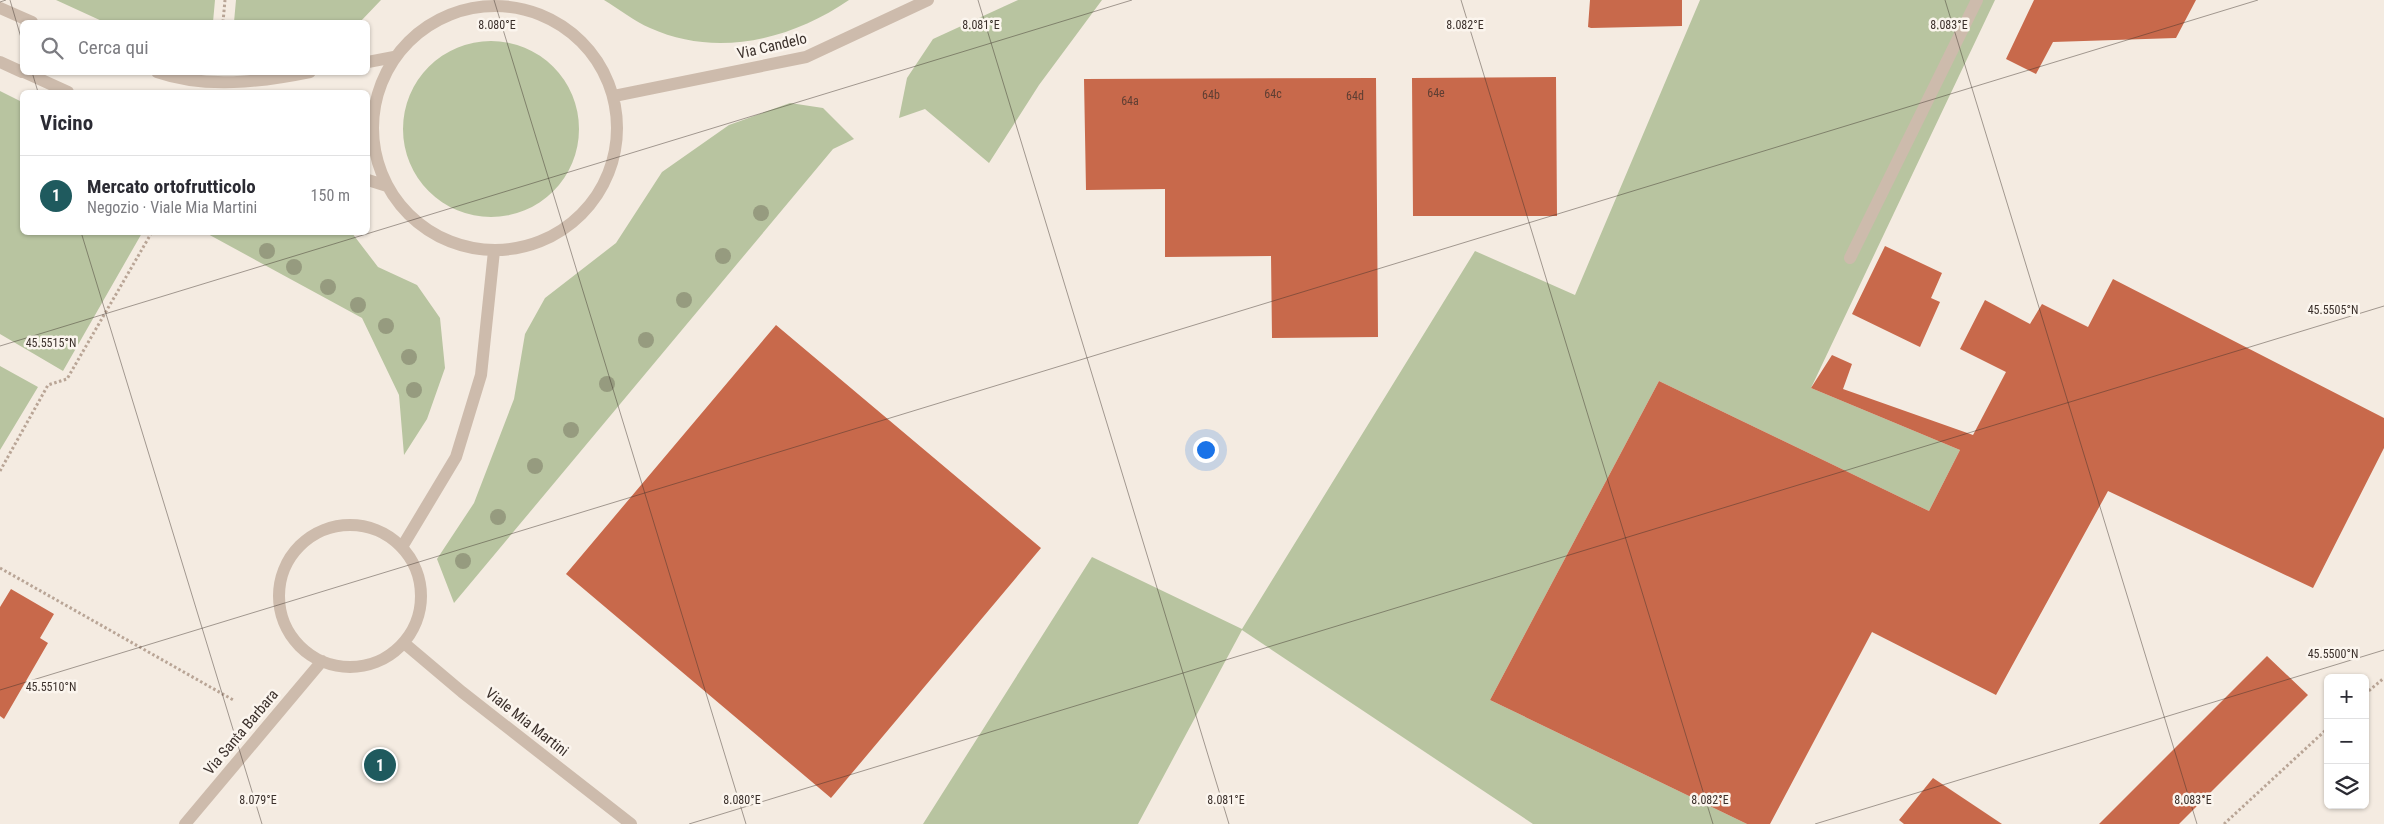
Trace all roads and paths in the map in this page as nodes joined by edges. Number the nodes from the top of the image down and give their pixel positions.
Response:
1 (225, 0) edge
2 (928, 0) edge
3 (1977, 0) edge
4 (0, 8) edge
5 (27, 20) edge
6 (223, 20) edge
7 (394, 57) junction
8 (0, 62) edge
9 (370, 62) edge
10 (20, 71) edge
11 (30, 75) edge
12 (173, 75) edge
13 (296, 75) edge
14 (64, 90) edge
15 (614, 96) junction
16 (370, 181) edge
17 (387, 186) junction
18 (150, 235) edge
19 (494, 251) junction
20 (1850, 258) dead end
21 (0, 471) edge
22 (402, 547) junction
23 (0, 568) edge
24 (404, 643) junction
25 (322, 661) junction
26 (2384, 678) edge
27 (2369, 691) edge
28 (235, 701) dead end
29 (2324, 732) edge
30 (185, 824) edge
31 (631, 824) edge
32 (2224, 824) edge

1 - 6 path
2 - 15 street, Via Candelo
3 - 20 street
4 - 5 street
7 - 9 street
7 - 15 street
7 - 17 street
8 - 10 street
11 - 14 street
12 - 13 street
15 - 19 street
16 - 17 street
17 - 19 street
18 - 21 path
19 - 22 street
22 - 24 street
22 - 25 street
23 - 28 path
24 - 25 street
24 - 31 street, Viale Mia Martini
25 - 30 street, Via Santa Barbara
26 - 27 path
29 - 32 path

